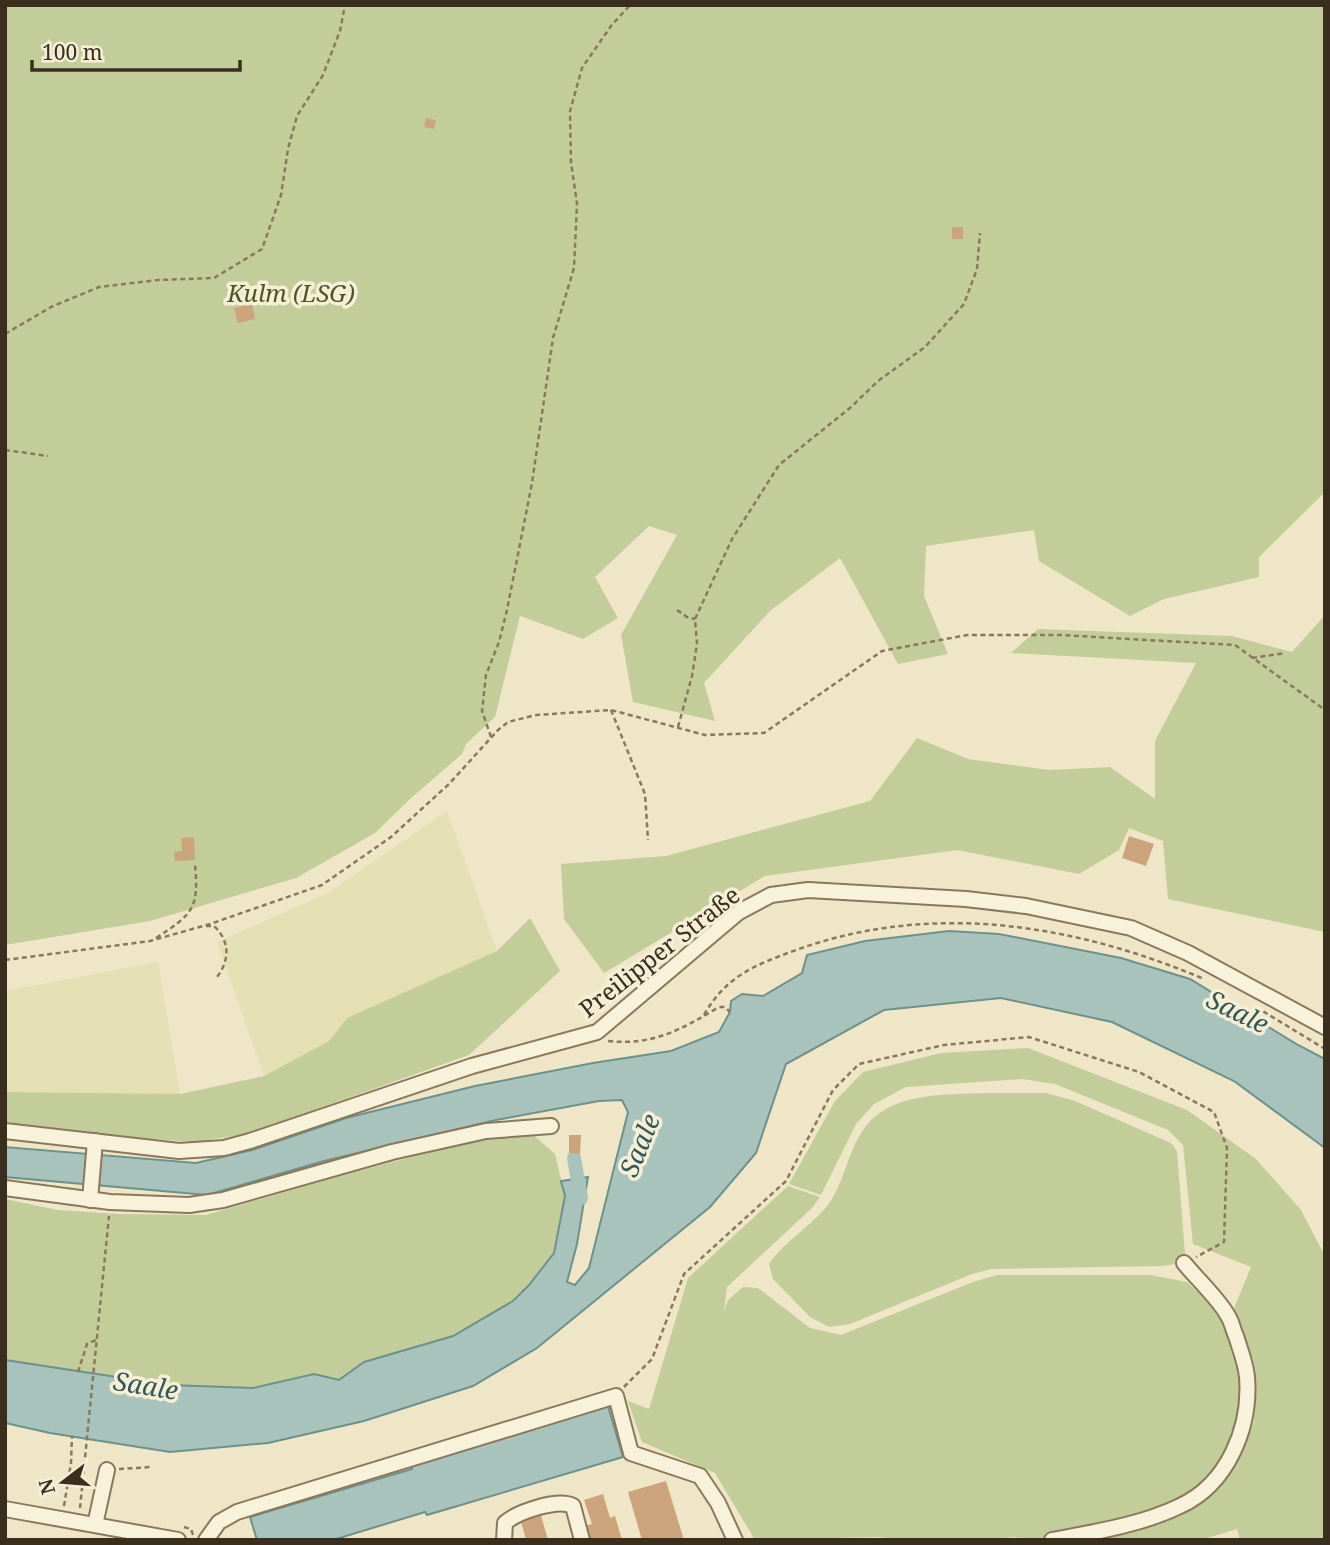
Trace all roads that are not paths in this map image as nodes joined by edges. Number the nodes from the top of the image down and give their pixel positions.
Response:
1 (1325, 1027) edge
2 (551, 1126) dead end
3 (5, 1131) edge
4 (95, 1145) junction
5 (5, 1188) edge
6 (90, 1195) junction
7 (1184, 1264) road end
8 (107, 1470) road end
9 (5, 1509) edge
10 (95, 1525) junction
11 (178, 1540) edge
12 (206, 1540) edge
13 (504, 1540) edge
14 (582, 1540) edge
15 (735, 1540) edge
16 (1052, 1540) edge

1 - 4 street, Preilipper Straße
2 - 6 street
3 - 4 street, Preilipper Straße
4 - 6 street
5 - 6 street
7 - 16 street
8 - 10 street
9 - 10 street
10 - 11 street
12 - 15 street
13 - 14 street

